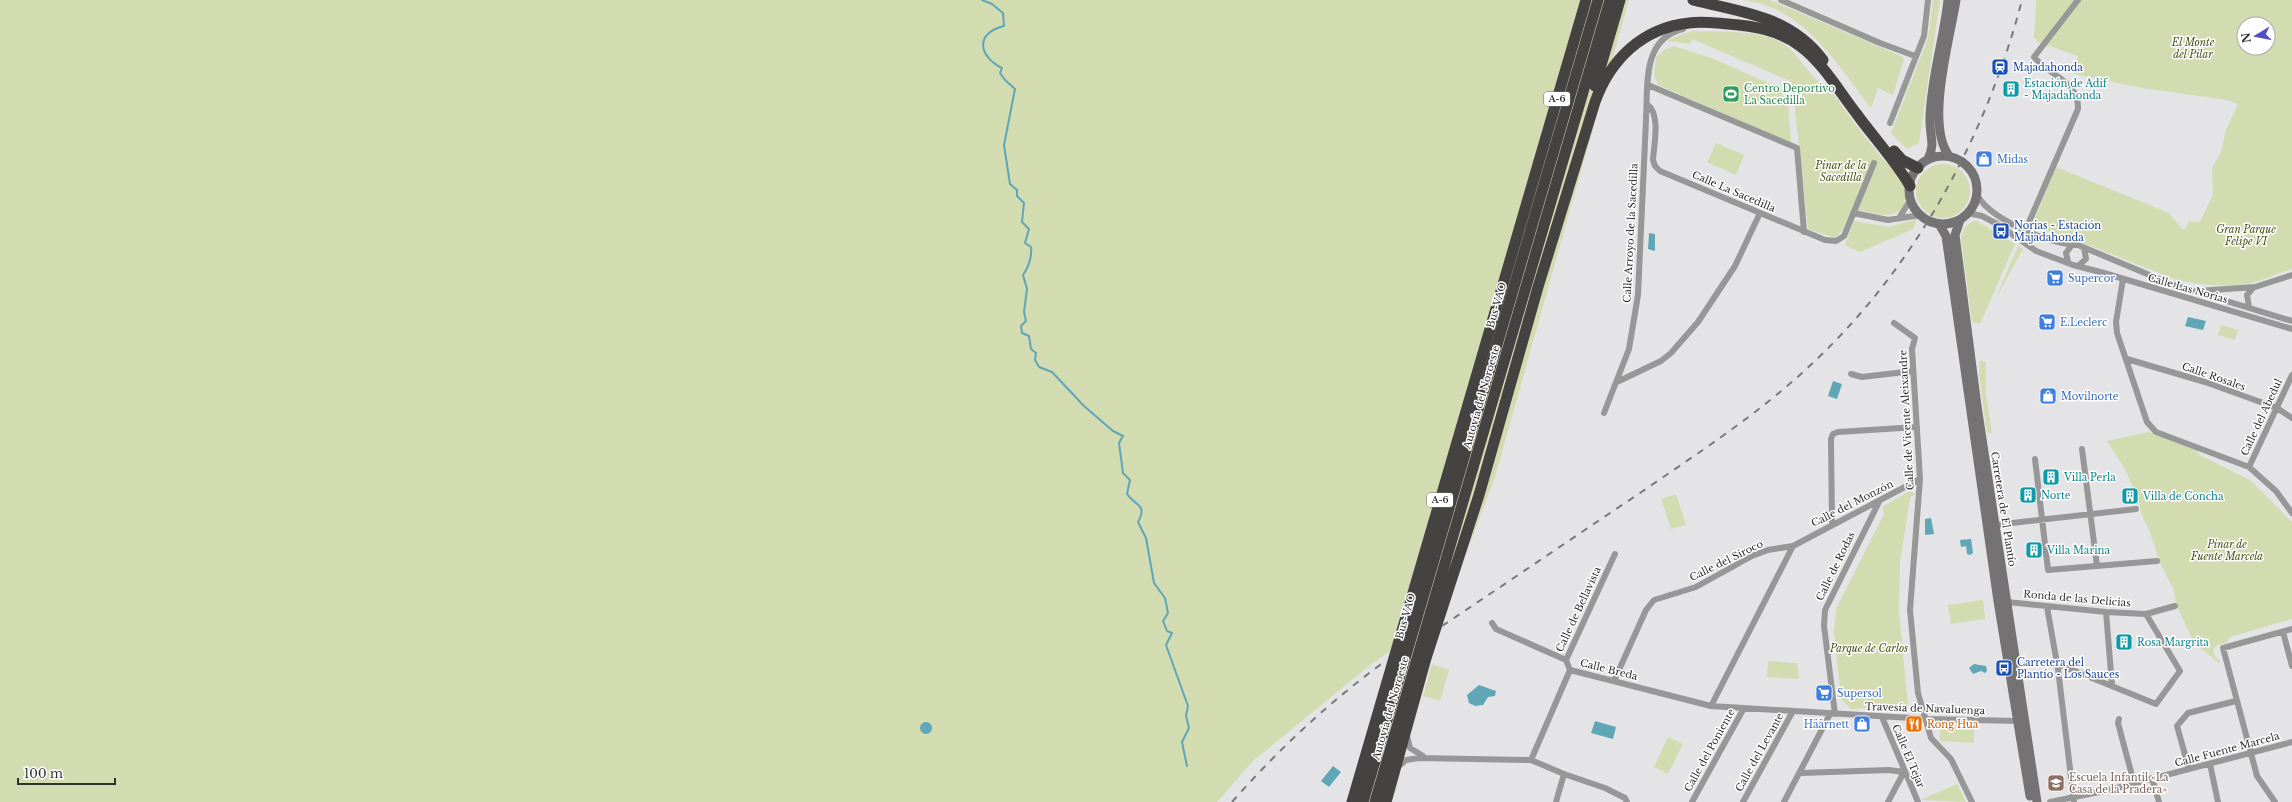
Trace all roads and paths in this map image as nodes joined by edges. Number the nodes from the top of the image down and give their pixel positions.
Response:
1 (1586, 0) edge
2 (1598, 0) edge
3 (1610, 0) edge
4 (1620, 0) edge
5 (1693, 0) edge
6 (1781, 0) edge
7 (1948, 0) edge
8 (1956, 0) edge
9 (2078, 0) edge
10 (1927, 1) edge
11 (1714, 23) junction
12 (1915, 56) junction
13 (1648, 86) junction
14 (1647, 104) junction
15 (1890, 123) dead end
16 (1949, 156) junction
17 (1928, 159) junction
18 (1874, 163) dead end
19 (1918, 168) junction
20 (1910, 186) junction
21 (1977, 195) junction
22 (1911, 199) junction
23 (1564, 201) junction
24 (1760, 213) junction
25 (1853, 213) junction
26 (1968, 213) junction
27 (1921, 215) junction
28 (1899, 218) junction
29 (1960, 220) junction
30 (1939, 224) junction
31 (2026, 229) junction
32 (1804, 232) junction
33 (2071, 246) junction
34 (2084, 248) junction
35 (2068, 262) junction
36 (2078, 266) junction
37 (2292, 275) edge
38 (2123, 279) junction
39 (1538, 286) junction
40 (2255, 287) junction
41 (2193, 291) junction
42 (2249, 307) junction
43 (2292, 321) edge
44 (1894, 322) dead end
45 (2292, 329) edge
46 (2127, 359) junction
47 (1913, 371) junction
48 (1851, 374) dead end
49 (2292, 375) edge
50 (1617, 382) junction
51 (2276, 408) junction
52 (1604, 413) dead end
53 (2292, 418) edge
54 (1917, 426) junction
55 (2082, 449) dead end
56 (2035, 459) dead end
57 (2249, 467) junction
58 (1920, 479) junction
59 (1879, 502) junction
60 (2136, 509) dead end
61 (2292, 513) edge
62 (2090, 514) junction
63 (2042, 520) junction
64 (1832, 524) junction
65 (1995, 525) junction
66 (1793, 546) junction
67 (1615, 554) dead end
68 (2157, 562) dead end
69 (2097, 566) junction
70 (1439, 583) junction
71 (2007, 602) junction
72 (2175, 606) dead end
73 (2046, 607) junction
74 (2106, 612) junction
75 (2146, 614) junction
76 (1492, 623) dead end
77 (2292, 629) edge
78 (2283, 632) junction
79 (1566, 660) junction
80 (2055, 663) junction
81 (2292, 666) edge
82 (1570, 670) junction
83 (1614, 681) junction
84 (2112, 685) junction
85 (1642, 688) joint
86 (2236, 701) junction
87 (1711, 706) junction
88 (1744, 708) junction
89 (1793, 711) junction
90 (1411, 712) junction
91 (1833, 714) junction
92 (1882, 717) junction
93 (1926, 719) junction
94 (2119, 719) dead end
95 (2018, 721) junction
96 (2292, 742) edge
97 (2250, 752) junction
98 (1427, 757) junction
99 (1531, 760) junction
100 (2210, 764) junction
101 (2189, 769) junction
102 (1904, 772) junction
103 (1800, 773) junction
104 (1564, 774) junction
105 (2152, 778) junction
106 (2134, 783) junction
107 (2073, 800) edge
108 (1352, 802) edge
109 (1363, 802) edge
110 (1375, 802) edge
111 (1387, 802) edge
112 (1556, 802) edge
113 (1627, 802) edge
114 (1692, 802) edge
115 (1743, 802) edge
116 (1784, 802) edge
117 (1888, 802) edge
118 (1918, 802) edge
119 (1972, 802) edge
120 (2031, 802) edge
121 (2037, 802) edge
122 (2050, 802) edge
123 (2159, 802) edge
124 (2218, 802) edge
125 (2275, 802) edge

1 - 108 highway, Autovía del Noroeste / A-6
2 - 109 highway, Bus-VAO
3 - 70 highway, Autovía del Noroeste / A-6
4 - 23 highway
5 - 19 highway
6 - 12 street
7 - 17 street
8 - 16 street
9 - 31 street
10 - 12 street
11 - 13 street, Calle Arroyo de la Sacedilla
11 - 20 highway
11 - 23 highway
12 - 15 street
13 - 14 street, Calle Arroyo de la Sacedilla
13 - 32 street
14 - 24 street, Calle La Sacedilla
14 - 50 street, Calle Arroyo de la Sacedilla
16 - 17 street
16 - 21 street
17 - 19 street
18 - 25 street, Calle La Sacedilla
19 - 20 street
20 - 22 street
21 - 26 street
21 - 31 street, Calle Las Norias
22 - 27 street
22 - 28 street
23 - 39 highway
24 - 32 street, Calle La Sacedilla
24 - 50 street
25 - 28 street
25 - 32 street, Calle La Sacedilla
26 - 29 street
26 - 35 street, Calle Las Norias
27 - 28 street
27 - 30 street
29 - 30 street
29 - 65 street, Carretera de El Plantío
30 - 95 street, Carretera de El Plantío
31 - 33 street, Calle Las Norias
33 - 34 street, Calle Las Norias
33 - 35 street
34 - 36 street
34 - 41 street, Calle Las Norias
35 - 36 street, Calle Las Norias
36 - 38 street, Calle Las Norias
37 - 40 street
38 - 45 street, Calle Las Norias
38 - 46 street
39 - 70 highway
39 - 90 highway
40 - 41 street
40 - 42 street
41 - 42 street, Calle Las Norias
42 - 43 street, Calle Las Norias
44 - 47 street, Calle de Vicente Aleixandre
46 - 51 street, Calle Rosales
46 - 57 street
47 - 48 street
47 - 54 street, Calle de Vicente Aleixandre
49 - 51 street, Calle del Abedul
50 - 52 street, Calle Arroyo de la Sacedilla
51 - 53 street, Calle Rosales
51 - 57 street, Calle del Abedul
54 - 58 street, Calle de Vicente Aleixandre
54 - 64 street
55 - 62 street
56 - 63 street
57 - 61 street
58 - 59 street, Calle del Monzón
58 - 93 street, Calle de Vicente Aleixandre
59 - 64 street, Calle del Monzón
59 - 91 street, Calle de Rodas
60 - 62 street
62 - 63 street
62 - 69 street
63 - 65 street
63 - 69 street
64 - 66 street, Calle del Monzón
65 - 71 street, Carretera de El Plantío
66 - 83 street, Calle del Siroco
66 - 87 street
67 - 79 street, Calle de Bellavista
68 - 69 street
70 - 110 highway, Autovía del Noroeste / A-6
71 - 73 street, Ronda de las Delicias
71 - 121 street, Carretera de El Plantío
72 - 75 street, Ronda de las Delicias
73 - 74 street, Ronda de las Delicias
73 - 80 street
74 - 75 street, Ronda de las Delicias
74 - 84 street
75 - 84 street
76 - 79 street, Calle Breda
77 - 78 street
78 - 81 street
78 - 86 street
79 - 82 street, Calle de Bellavista
80 - 84 street
80 - 107 street
82 - 83 street, Calle Breda
82 - 99 street
83 - 85 street, Calle Breda
85 - 87 street, Travesía de Navaluenga
86 - 97 street
86 - 101 street
87 - 88 street, Travesía de Navaluenga
88 - 89 street, Travesía de Navaluenga
88 - 114 street, Calle del Poniente
89 - 91 street, Travesía de Navaluenga
89 - 115 street, Calle del Levante
90 - 98 street
90 - 111 highway
91 - 92 street, Travesía de Navaluenga
91 - 103 street
92 - 93 street, Travesía de Navaluenga
92 - 102 street, Calle El Tejar
93 - 95 street, Travesía de Navaluenga
93 - 119 street, Calle de Vicente Aleixandre
94 - 106 street
95 - 120 street, Carretera de El Plantío
96 - 97 street, Calle Fuente Marcela
97 - 100 street, Calle Fuente Marcela
97 - 125 street
98 - 99 street
98 - 111 street
99 - 104 street
100 - 101 street, Calle Fuente Marcela
100 - 124 street
101 - 105 street, Calle Fuente Marcela
102 - 103 street
102 - 117 street
102 - 118 street, Calle El Tejar
103 - 116 street
104 - 112 street
104 - 113 street
105 - 106 street, Calle Fuente Marcela
105 - 123 street
106 - 107 street, Calle Fuente Marcela
107 - 122 street, Calle Fuente Marcela

